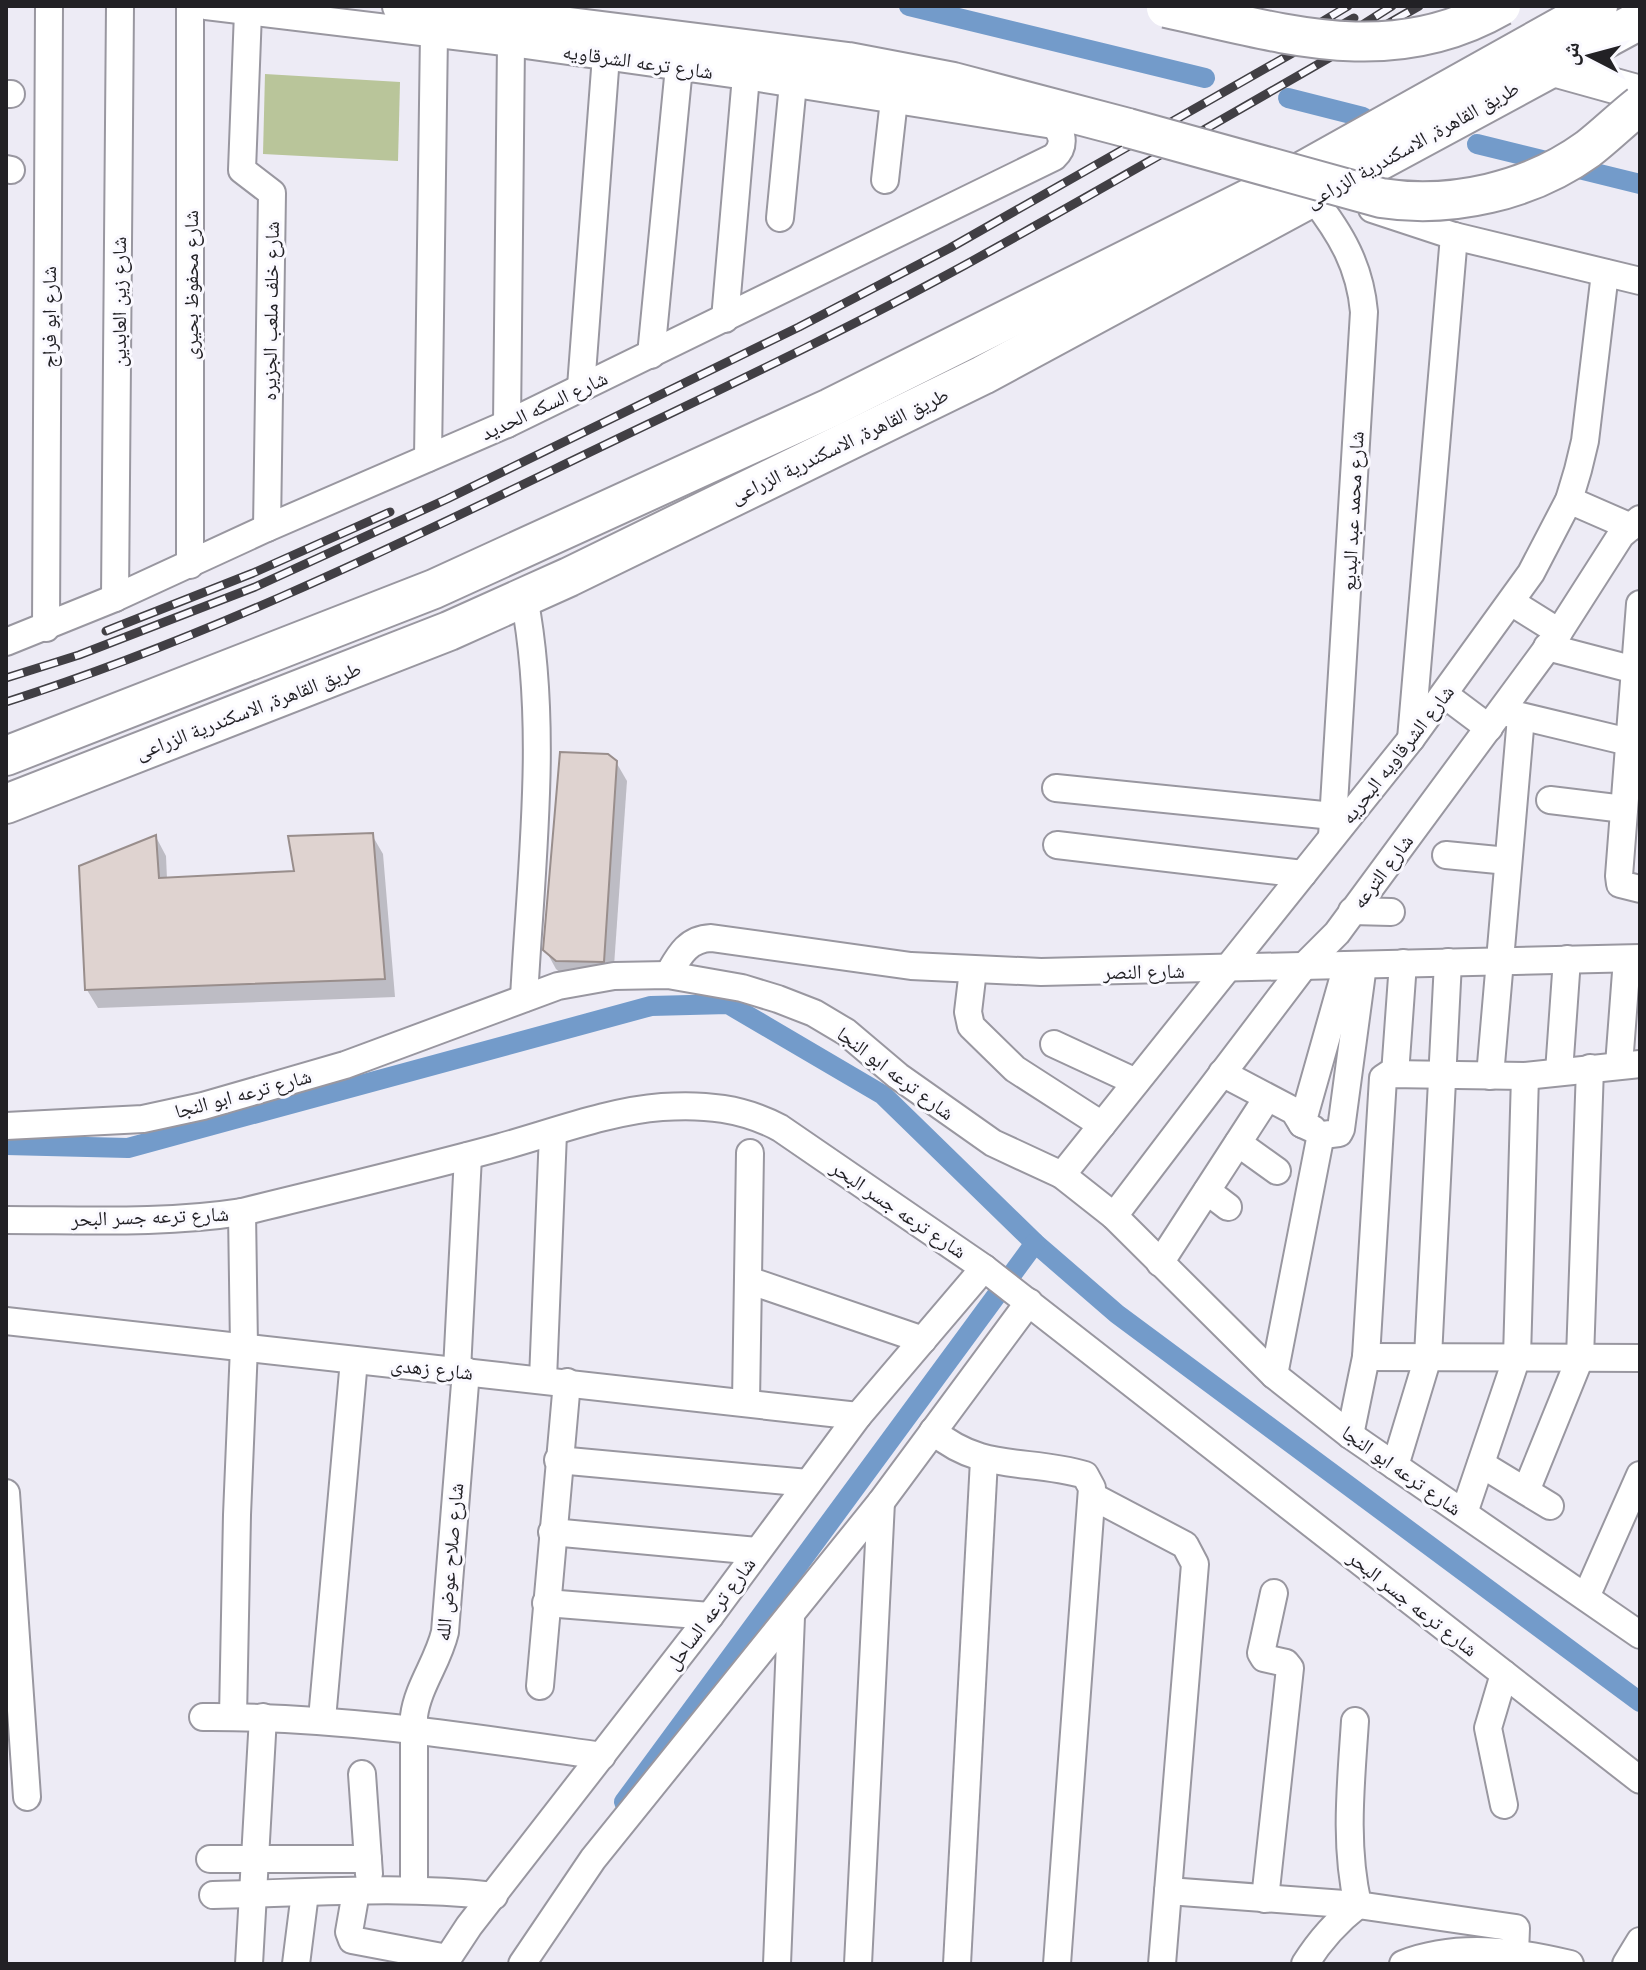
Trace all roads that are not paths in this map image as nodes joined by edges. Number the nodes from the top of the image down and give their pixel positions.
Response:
1 (49, 6) edge
2 (120, 6) edge
3 (190, 6) edge
4 (206, 6) edge
5 (402, 6) edge
6 (1501, 6) edge
7 (1598, 6) edge
8 (1160, 7) edge
9 (248, 12) junction
10 (1640, 20) edge
11 (434, 33) junction
12 (511, 43) junction
13 (606, 56) junction
14 (679, 67) junction
15 (1550, 68) junction
16 (746, 76) junction
17 (793, 84) junction
18 (1640, 93) edge
19 (894, 100) junction
20 (1640, 105) edge
21 (1061, 138) joint
22 (885, 180) dead end
23 (1318, 195) junction
24 (780, 218) dead end
25 (1454, 236) junction
26 (1605, 273) junction
27 (1640, 281) edge
28 (725, 319) junction
29 (651, 355) junction
30 (581, 387) junction
31 (507, 424) junction
32 (428, 458) junction
33 (1569, 500) junction
34 (1635, 523) edge
35 (267, 528) junction
36 (190, 565) junction
37 (524, 597) junction
38 (115, 598) junction
39 (1511, 602) junction
40 (1640, 604) edge
41 (46, 628) junction
42 (7, 640) edge
43 (1553, 640) junction
44 (1635, 670) junction
45 (1445, 695) junction
46 (1504, 719) junction
47 (1411, 739) junction
48 (1629, 742) junction
49 (6, 756) edge
50 (1056, 788) dead end
51 (1550, 800) dead end
52 (6, 804) edge
53 (1624, 809) junction
54 (1333, 827) junction
55 (1057, 845) dead end
56 (1446, 855) dead end
57 (1508, 861) junction
58 (1303, 874) junction
59 (1640, 889) edge
60 (1352, 911) junction
61 (1391, 912) dead end
62 (1634, 958) edge
63 (1567, 959) junction
64 (1499, 960) junction
65 (1448, 962) junction
66 (1403, 963) junction
67 (1355, 965) junction
68 (1304, 966) junction
69 (1227, 969) junction
70 (973, 970) junction
71 (668, 975) junction
72 (524, 998) junction
73 (1054, 1044) dead end
74 (1629, 1064) edge
75 (1590, 1068) junction
76 (1559, 1072) junction
77 (1222, 1073) junction
78 (1395, 1074) junction
79 (1316, 1075) junction
80 (1442, 1075) junction
81 (1490, 1076) junction
82 (1525, 1076) junction
83 (1348, 1078) junction
84 (1136, 1082) junction
85 (1267, 1098) junction
86 (1102, 1125) junction
87 (6, 1126) edge
88 (1313, 1129) junction
89 (553, 1133) junction
90 (1238, 1143) junction
91 (750, 1153) dead end
92 (468, 1156) junction
93 (1277, 1171) dead end
94 (1062, 1175) junction
95 (1207, 1191) junction
96 (1228, 1207) dead end
97 (242, 1212) junction
98 (1114, 1216) junction
99 (6, 1220) edge
100 (1160, 1263) junction
101 (984, 1268) junction
102 (748, 1280) junction
103 (1029, 1302) junction
104 (6, 1321) edge
105 (923, 1340) junction
106 (244, 1347) junction
107 (1366, 1357) junction
108 (1428, 1357) junction
109 (1517, 1357) junction
110 (1580, 1358) junction
111 (1640, 1358) edge
112 (354, 1360) junction
113 (461, 1371) junction
114 (1274, 1375) junction
115 (555, 1380) junction
116 (746, 1402) junction
117 (858, 1416) junction
118 (933, 1431) junction
119 (1350, 1435) junction
120 (558, 1460) junction
121 (984, 1460) junction
122 (1481, 1464) junction
123 (1395, 1466) junction
124 (1640, 1475) edge
125 (808, 1483) junction
126 (1526, 1491) junction
127 (6, 1493) edge
128 (1092, 1496) junction
129 (881, 1502) junction
130 (1550, 1506) dead end
131 (1464, 1513) junction
132 (552, 1532) junction
133 (757, 1551) junction
134 (1274, 1593) dead end
135 (1586, 1597) junction
136 (546, 1603) junction
137 (710, 1616) junction
138 (791, 1617) junction
139 (1640, 1635) edge
140 (1504, 1674) junction
141 (540, 1686) dead end
142 (203, 1717) dead end
143 (233, 1717) junction
144 (263, 1717) junction
145 (322, 1719) junction
146 (1355, 1721) dead end
147 (413, 1728) junction
148 (602, 1756) junction
149 (362, 1774) dead end
150 (1640, 1780) edge
151 (27, 1797) dead end
152 (1504, 1805) dead end
153 (210, 1859) dead end
154 (255, 1859) junction
155 (368, 1859) junction
156 (414, 1890) junction
157 (363, 1891) junction
158 (1168, 1891) junction
159 (305, 1893) junction
160 (253, 1894) junction
161 (213, 1895) dead end
162 (494, 1896) junction
163 (1265, 1899) junction
164 (1358, 1905) junction
165 (1640, 1941) edge
166 (1524, 1957) edge
167 (445, 1961) edge
168 (249, 1964) edge
169 (296, 1964) edge
170 (522, 1964) edge
171 (777, 1964) edge
172 (858, 1964) edge
173 (957, 1964) edge
174 (1057, 1964) edge
175 (1162, 1964) edge
176 (1305, 1964) edge
177 (1403, 1964) edge
178 (1568, 1964) edge
179 (1626, 1964) edge

1 - 41 street, شارع ابو فراج
2 - 38 street, شارع زين العابدين
3 - 36 street, شارع محفوظ بحيرى
4 - 9 street, شارع ترعه الشرقاويه
5 - 20 highway, bridge
6 - 8 highway, bridge
7 - 49 highway, طريق القاهرة, الاسكندرية الزراعى
9 - 11 street, شارع ترعه الشرقاويه
9 - 35 street, شارع خلف ملعب الجزيره
10 - 15 highway, طريق القاهرة, الاسكندرية الزراعى
11 - 12 street, شارع ترعه الشرقاويه
11 - 32 street
12 - 13 street, شارع ترعه الشرقاويه
12 - 31 street
13 - 14 street, شارع ترعه الشرقاويه
13 - 30 street
14 - 16 street, شارع ترعه الشرقاويه
14 - 29 street
15 - 18 main road
15 - 23 highway, طريق القاهرة, الاسكندرية الزراعى
16 - 17 street, شارع ترعه الشرقاويه
16 - 28 street
17 - 19 street, شارع ترعه الشرقاويه
17 - 24 street
19 - 21 street, شارع ترعه الشرقاويه
19 - 22 street
21 - 28 street, شارع السكه الحديد
23 - 25 street
23 - 37 highway, طريق القاهرة, الاسكندرية الزراعى
23 - 54 street, شارع محمد عبد البديع
25 - 26 street
25 - 47 street
26 - 27 street
26 - 33 street, شارع الشرقاويه البحريه
28 - 29 street, شارع السكه الحديد
29 - 30 street, شارع السكه الحديد
30 - 31 street, شارع السكه الحديد
31 - 32 street, شارع السكه الحديد
32 - 35 street, شارع السكه الحديد
33 - 34 street
33 - 39 street, شارع الشرقاويه البحريه
34 - 43 street, شارع الترعه
35 - 36 street, شارع السكه الحديد
36 - 38 street, شارع السكه الحديد
37 - 52 highway, طريق القاهرة, الاسكندرية الزراعى
37 - 72 street
38 - 41 street, شارع السكه الحديد
39 - 43 street
39 - 45 street, شارع الشرقاويه البحريه
40 - 44 street
41 - 42 street, شارع السكه الحديد
43 - 44 street
43 - 46 street, شارع الترعه
44 - 48 street
45 - 46 street
45 - 47 street, شارع الشرقاويه البحريه
46 - 48 street
46 - 57 street
46 - 60 street, شارع الترعه
47 - 54 street, شارع الشرقاويه البحريه
48 - 53 street
50 - 54 street
51 - 53 street
53 - 59 street
54 - 58 street, شارع الشرقاويه البحريه
55 - 58 street
56 - 57 street
57 - 64 street
58 - 69 street, شارع الشرقاويه البحريه
60 - 61 street
60 - 68 street, شارع الترعه
62 - 63 street, شارع النصر
62 - 74 street
63 - 64 street, شارع النصر
63 - 76 street
64 - 65 street, شارع النصر
64 - 81 street
65 - 66 street, شارع النصر
65 - 80 street
66 - 67 street, شارع النصر
66 - 78 street
67 - 68 street, شارع النصر
67 - 79 street
67 - 83 street
68 - 69 street, شارع النصر
68 - 77 street, شارع الترعه
69 - 70 street, شارع النصر
69 - 84 street, شارع الشرقاويه البحريه
70 - 71 street, شارع النصر
70 - 86 street
71 - 72 street, شارع ترعه ابو النجا
71 - 94 street, شارع ترعه ابو النجا
72 - 87 street, شارع ترعه ابو النجا
73 - 84 street
74 - 75 street
75 - 76 street
75 - 110 street
76 - 82 street
77 - 85 street
77 - 98 street, شارع الترعه
78 - 80 street
78 - 107 street
79 - 83 street
79 - 88 street
80 - 81 street
80 - 108 street
81 - 82 street
82 - 109 street
83 - 88 street
84 - 86 street, شارع الشرقاويه البحريه
85 - 88 street
85 - 90 street
86 - 94 street, شارع الشرقاويه البحريه
88 - 114 street
89 - 92 street, شارع ترعه جسر البحر
89 - 101 street, شارع ترعه جسر البحر
89 - 115 street
90 - 93 street
90 - 95 street
91 - 102 street
92 - 97 street, شارع ترعه جسر البحر
92 - 113 street, شارع صلاح عوض الله
94 - 98 street, شارع ترعه ابو النجا
95 - 96 street
95 - 100 street
97 - 99 street, شارع ترعه جسر البحر
97 - 106 street
98 - 100 street, شارع ترعه ابو النجا
100 - 114 street, شارع ترعه ابو النجا
101 - 103 street, شارع ترعه جسر البحر
101 - 105 street, شارع ترعه الساحل
102 - 105 street
102 - 116 street
103 - 118 street
103 - 140 street, شارع ترعه جسر البحر
104 - 106 street, شارع زهدى
105 - 117 street, شارع ترعه الساحل
106 - 112 street, شارع زهدى
106 - 143 street
107 - 108 street
107 - 119 street
108 - 109 street
108 - 123 street
109 - 110 street
109 - 122 street
110 - 111 street
110 - 126 street
112 - 113 street, شارع زهدى
112 - 145 street
113 - 115 street, شارع زهدى
113 - 147 street, شارع صلاح عوض الله
114 - 119 street, شارع ترعه ابو النجا
115 - 116 street, شارع زهدى
115 - 120 street
116 - 117 street, شارع زهدى
117 - 125 street, شارع ترعه الساحل
118 - 121 street
118 - 129 street
119 - 123 street, شارع ترعه ابو النجا
120 - 125 street
120 - 132 street
121 - 128 street
121 - 173 street
122 - 126 street
122 - 131 street
123 - 131 street, شارع ترعه ابو النجا
124 - 135 street
125 - 133 street, شارع ترعه الساحل
126 - 130 street
127 - 151 street
128 - 158 street
128 - 174 street
129 - 138 street
129 - 172 street
131 - 135 street, شارع ترعه ابو النجا
132 - 133 street
132 - 136 street
133 - 137 street, شارع ترعه الساحل
134 - 163 street
135 - 139 street, شارع ترعه ابو النجا
136 - 137 street
136 - 141 street
137 - 148 street, شارع ترعه الساحل
138 - 170 street
138 - 171 street
140 - 150 street, شارع ترعه جسر البحر
140 - 152 street
142 - 143 street
143 - 144 street
144 - 145 street
144 - 154 street
145 - 147 street
146 - 164 street
147 - 148 street
147 - 156 street, شارع صلاح عوض الله
148 - 162 street, شارع ترعه الساحل
149 - 155 street
153 - 154 street
154 - 155 street
154 - 160 street
155 - 157 street
156 - 157 street
156 - 162 street
157 - 159 street
157 - 167 street
158 - 163 street
158 - 175 street
159 - 160 street
159 - 169 street
160 - 161 street
160 - 168 street
162 - 167 street, شارع ترعه الساحل
163 - 164 street
164 - 166 street
164 - 176 street
165 - 179 street
166 - 177 street
166 - 178 street

